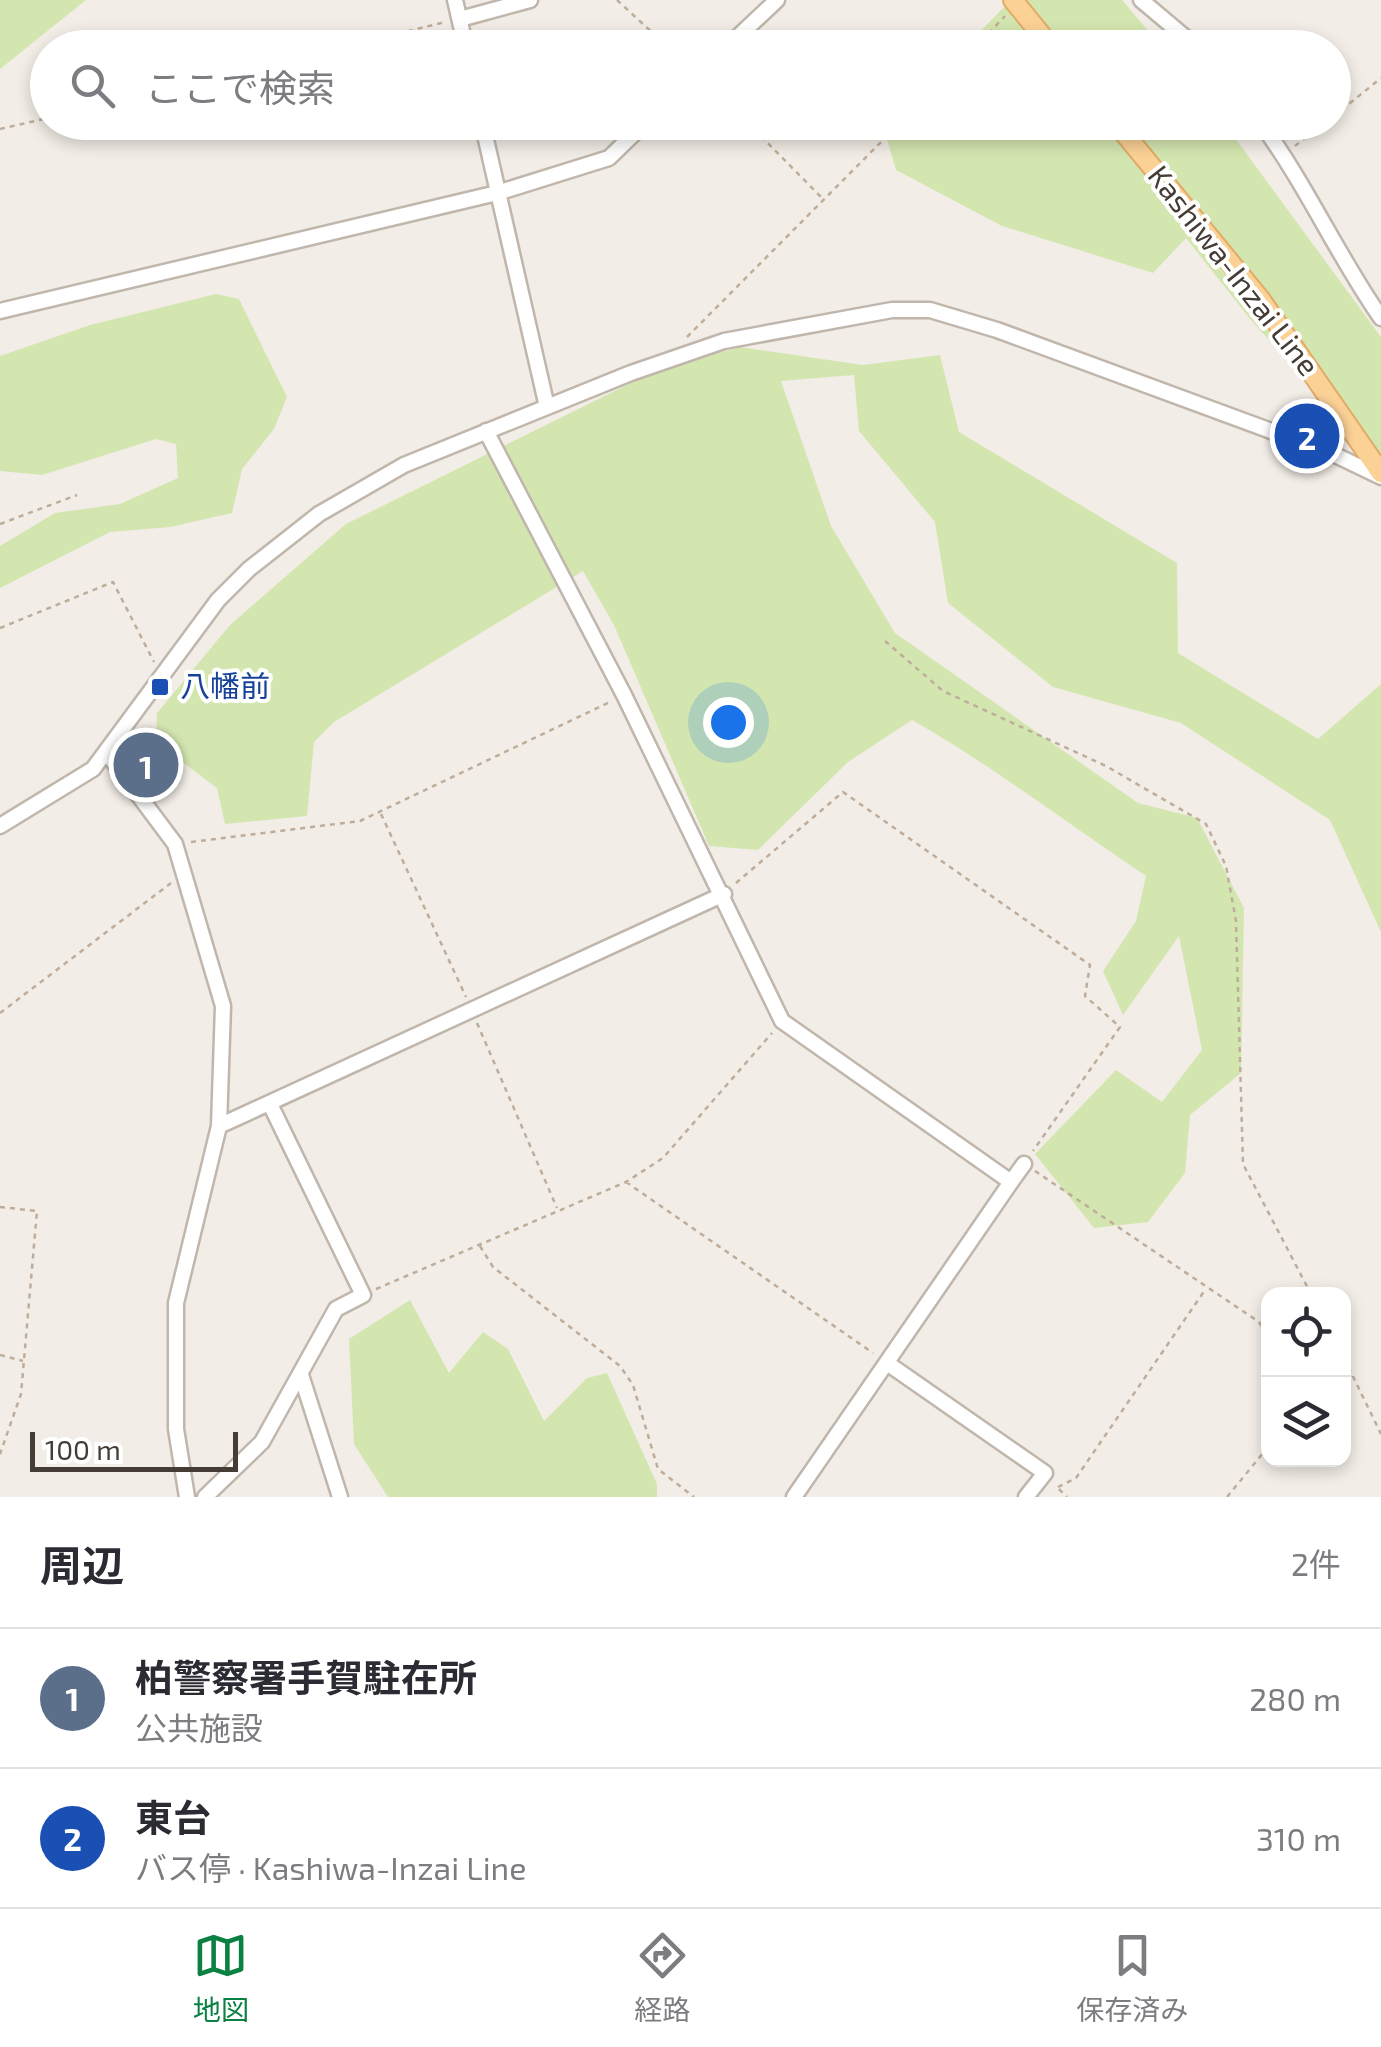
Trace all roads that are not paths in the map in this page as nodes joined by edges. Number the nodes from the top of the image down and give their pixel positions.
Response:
1 (455, 0) edge
2 (530, 0) edge
3 (777, 0) edge
4 (1141, 0) edge
5 (1014, 2) edge
6 (460, 18) junction
7 (462, 30) edge
8 (745, 30) edge
9 (1037, 30) edge
10 (1177, 30) edge
11 (486, 140) edge
12 (628, 140) edge
13 (1131, 140) edge
14 (1273, 140) edge
15 (496, 193) junction
16 (0, 311) edge
17 (1381, 318) edge
18 (547, 407) junction
19 (486, 431) junction
20 (1381, 475) edge
21 (107, 753) junction
22 (0, 826) edge
23 (724, 894) junction
24 (270, 1104) junction
25 (220, 1126) junction
26 (1024, 1164) road end
27 (1010, 1182) junction
28 (887, 1363) junction
29 (301, 1375) junction
30 (187, 1497) edge
31 (205, 1497) edge
32 (340, 1497) edge
33 (794, 1497) edge
34 (1026, 1497) edge

1 - 6 street
2 - 6 street
3 - 8 street
4 - 10 street
5 - 9 main road
6 - 7 street
11 - 15 street
12 - 15 street
13 - 20 main road, Kashiwa-Inzai Line
14 - 17 street
15 - 16 street
15 - 18 street
18 - 19 street
18 - 20 street
19 - 21 street
19 - 23 street
21 - 22 street
21 - 25 street
23 - 24 street
23 - 27 street
24 - 25 street
24 - 29 street
25 - 30 street
26 - 27 street
27 - 28 street
28 - 33 street
28 - 34 street
29 - 31 street
29 - 32 street

